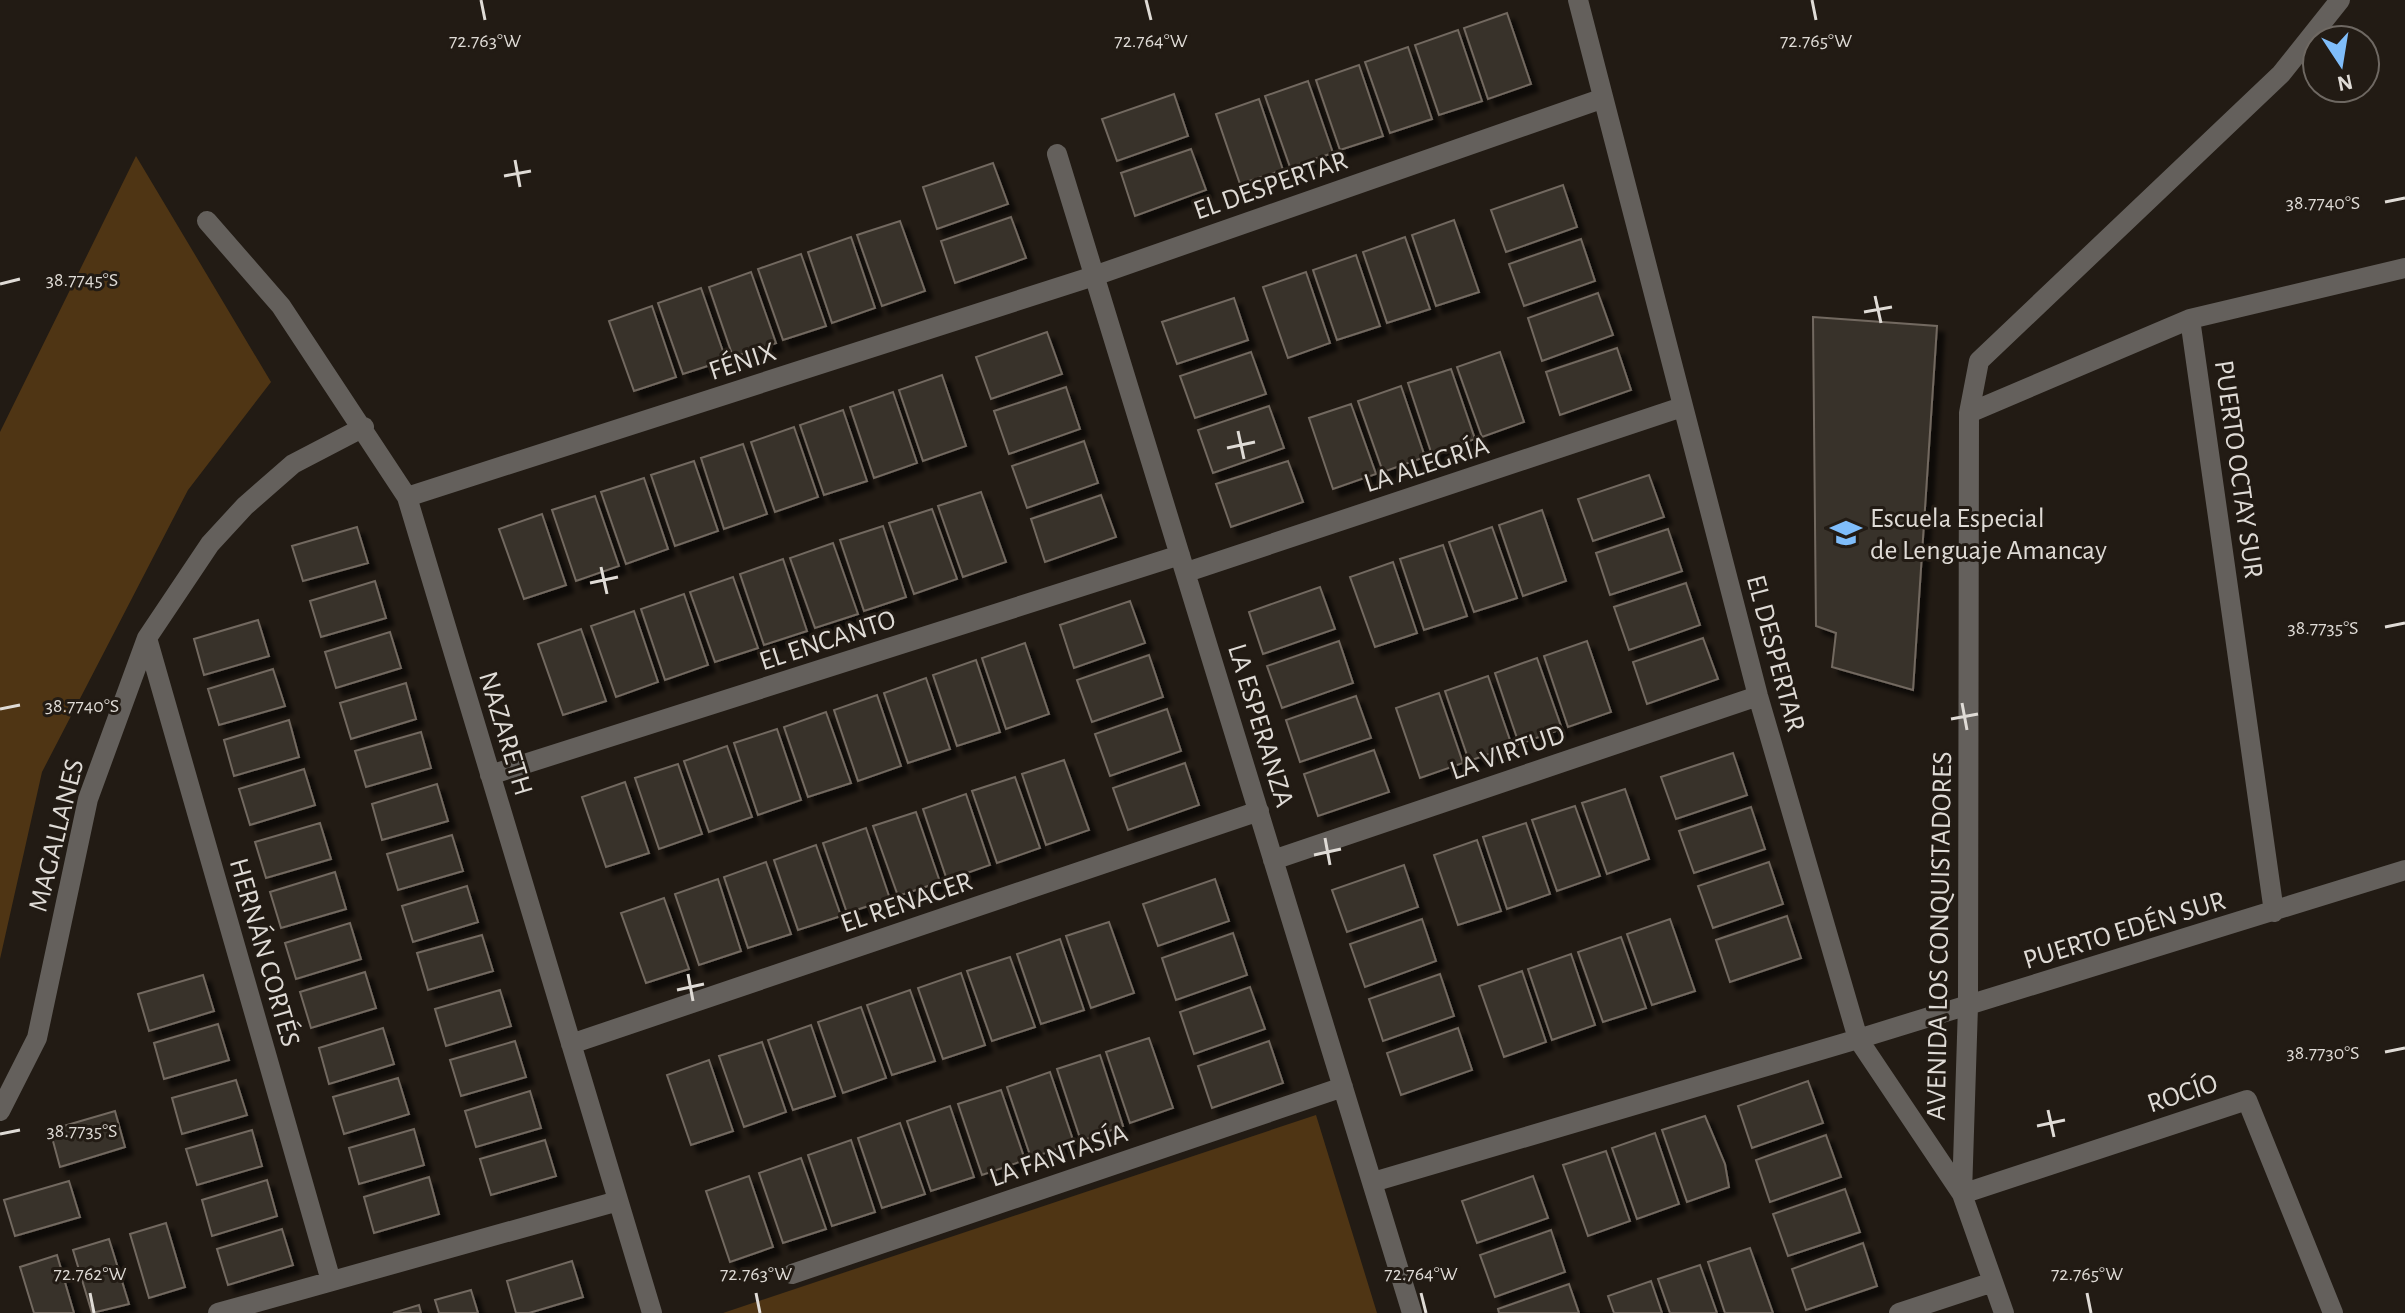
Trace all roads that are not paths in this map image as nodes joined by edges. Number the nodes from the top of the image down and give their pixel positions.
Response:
1 (1578, 0) edge
2 (2340, 0) edge
3 (1601, 99) junction
4 (1057, 154) dead end
5 (207, 221) dead end
6 (2405, 268) edge
7 (1094, 276) junction
8 (2190, 319) junction
9 (1682, 407) junction
10 (1969, 413) junction
11 (364, 427) junction
12 (407, 497) junction
13 (1184, 564) junction
14 (147, 638) junction
15 (1758, 696) junction
16 (490, 775) junction
17 (1259, 811) junction
18 (1273, 860) junction
19 (2405, 870) edge
20 (2274, 912) junction
21 (1968, 1006) junction
22 (1858, 1039) junction
23 (571, 1044) junction
24 (1343, 1087) junction
25 (0, 1111) edge
26 (1373, 1182) junction
27 (1962, 1194) junction
28 (618, 1201) junction
29 (792, 1274) dead end
30 (331, 1281) junction
31 (1993, 1282) junction
32 (218, 1313) edge
33 (652, 1313) edge
34 (1412, 1313) edge
35 (1899, 1313) edge
36 (2004, 1313) edge
37 (2333, 1313) edge

1 - 3 street, EL DESPERTAR
2 - 10 street, AVENIDA LOS CONQUISTADORES
3 - 7 street, EL DESPERTAR
3 - 9 street, EL DESPERTAR
4 - 7 street, LA ESPERANZA
5 - 11 street, NAZARETH
6 - 8 street
7 - 12 street, FÉNIX
7 - 13 street, LA ESPERANZA
8 - 10 street
8 - 20 street, PUERTO OCTAY SUR
9 - 13 street, LA ALEGRÍA
9 - 15 street, EL DESPERTAR
10 - 21 street, AVENIDA LOS CONQUISTADORES
11 - 12 street, NAZARETH
11 - 14 street, MAGALLANES
12 - 16 street, NAZARETH
13 - 16 street, EL ENCANTO
13 - 17 street, LA ESPERANZA
14 - 25 street, MAGALLANES
14 - 30 street, HERNÁN CORTÉS
15 - 18 street, LA VIRTUD
15 - 22 street, EL DESPERTAR
16 - 23 street, NAZARETH
17 - 18 street, LA ESPERANZA
17 - 23 street, EL RENACER
18 - 24 street, LA ESPERANZA
19 - 20 street, PUERTO EDÉN SUR
20 - 21 street, PUERTO EDÉN SUR
21 - 22 street, PUERTO EDÉN SUR
21 - 27 street, AVENIDA LOS CONQUISTADORES
22 - 26 street, PUERTO EDÉN SUR
22 - 27 street, EL DESPERTAR
23 - 28 street, NAZARETH
24 - 26 street, LA ESPERANZA
24 - 29 street, LA FANTASÍA
26 - 34 street, LA ESPERANZA
27 - 31 street, AVENIDA LOS CONQUISTADORES
27 - 37 street, ROCÍO
28 - 30 street
28 - 33 street, NAZARETH
30 - 32 street
31 - 35 street
31 - 36 street, AVENIDA LOS CONQUISTADORES

